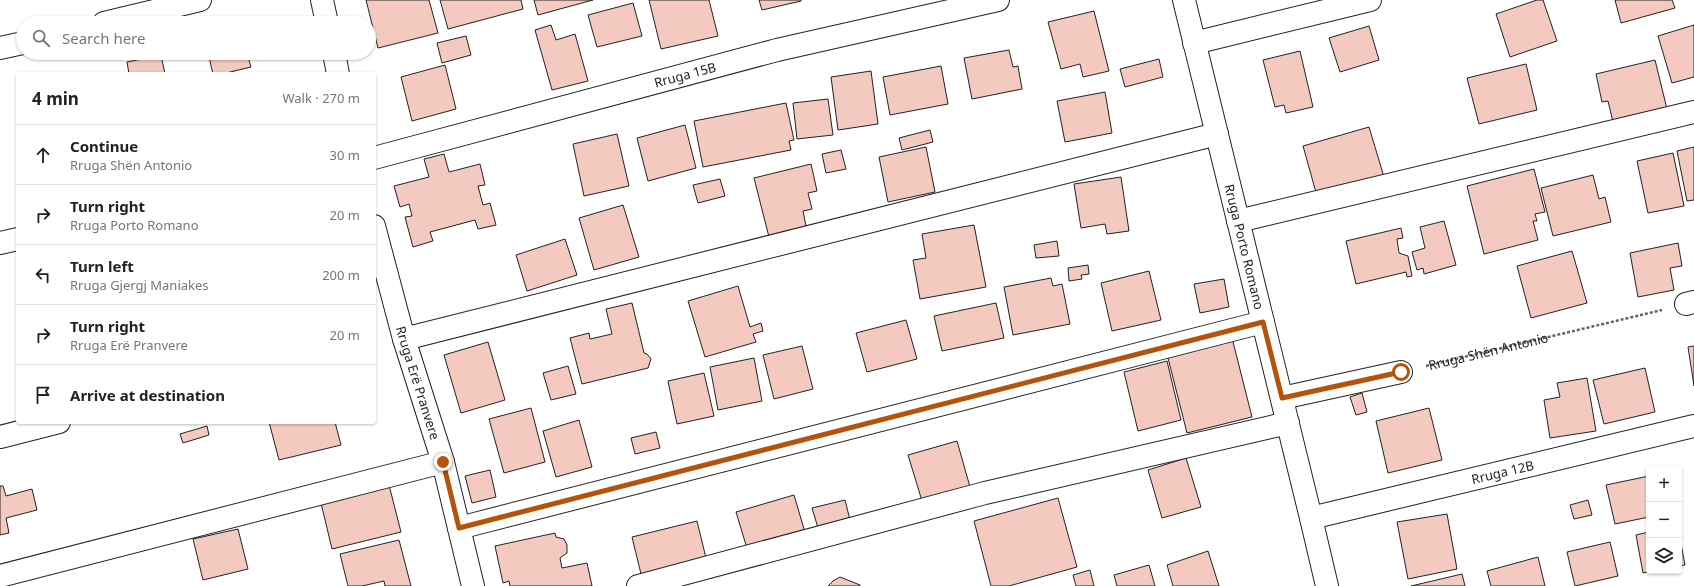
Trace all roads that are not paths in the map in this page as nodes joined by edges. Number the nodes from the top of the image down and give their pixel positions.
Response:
1 (200, 0) edge
2 (322, 0) edge
3 (998, 0) edge
4 (1184, 0) edge
5 (1370, 0) edge
6 (133, 16) edge
7 (325, 16) edge
8 (1194, 43) junction
9 (16, 45) edge
10 (0, 48) edge
11 (335, 60) edge
12 (338, 72) edge
13 (1694, 112) edge
14 (1217, 134) junction
15 (376, 157) edge
16 (1238, 221) junction
17 (376, 234) edge
18 (16, 239) edge
19 (0, 243) edge
20 (1263, 322) junction
21 (404, 339) junction
22 (1401, 372) road end
23 (1282, 398) junction
24 (1288, 423) junction
25 (51, 424) edge
26 (1694, 426) edge
27 (0, 437) edge
28 (443, 462) junction
29 (1311, 518) junction
30 (459, 528) junction
31 (0, 576) edge
32 (473, 586) edge
33 (638, 586) edge
34 (1327, 586) edge

1 - 6 street
2 - 7 street
3 - 15 street, Rruga 15B
4 - 8 street, Rruga Porto Romano
5 - 8 street
8 - 14 street, Rruga Porto Romano
9 - 10 street
11 - 12 street
13 - 16 street
14 - 16 street, Rruga Porto Romano
14 - 21 street
16 - 20 street, Rruga Porto Romano
17 - 21 street, Rruga Erë Pranvere
18 - 19 street
20 - 23 street, Rruga Porto Romano
20 - 30 street
21 - 28 street, Rruga Erë Pranvere
22 - 23 street
23 - 24 street, Rruga Porto Romano
24 - 29 street, Rruga Porto Romano
24 - 33 street
25 - 27 street
26 - 29 street, Rruga 12B
28 - 30 street, Rruga Erë Pranvere
28 - 31 street
29 - 34 street, Rruga Porto Romano
30 - 32 street, Rruga Erë Pranvere

